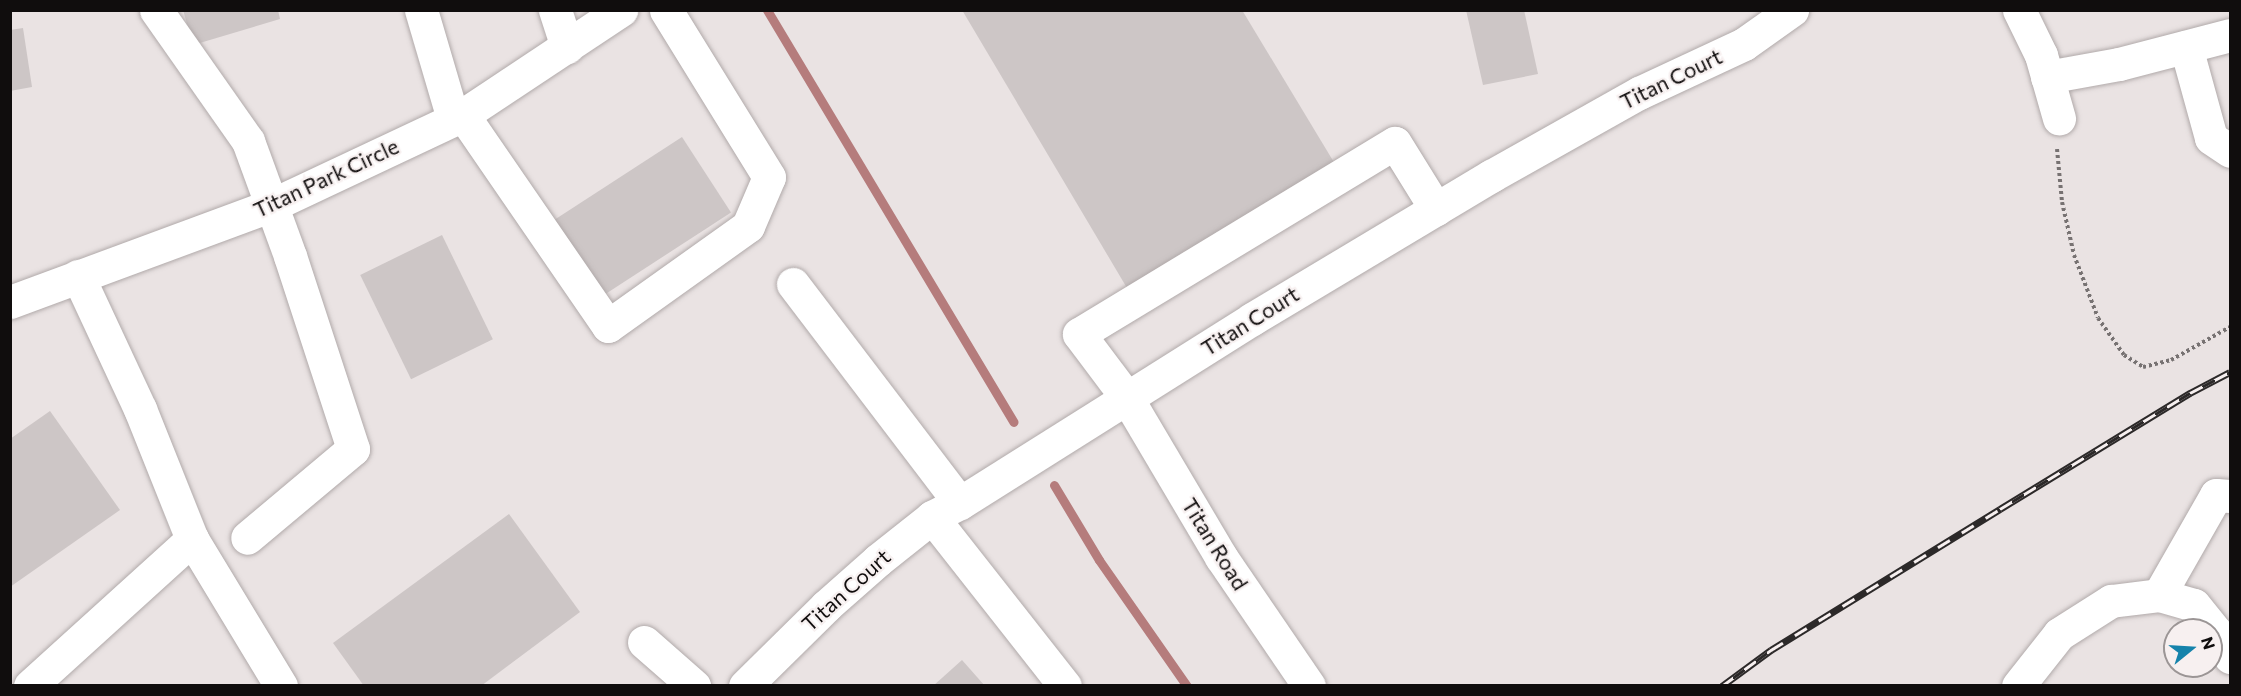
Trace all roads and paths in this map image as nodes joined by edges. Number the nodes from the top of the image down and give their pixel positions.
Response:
1 (156, 10) edge
2 (422, 10) edge
3 (555, 10) edge
4 (621, 10) edge
5 (666, 10) edge
6 (1792, 10) edge
7 (2019, 10) edge
8 (2230, 35) edge
9 (567, 47) junction
10 (2186, 47) junction
11 (2048, 77) junction
12 (458, 117) junction
13 (2059, 118) joint
14 (2230, 151) edge
15 (272, 205) junction
16 (1436, 208) junction
17 (78, 276) junction
18 (793, 284) dead end
19 (10, 302) edge
20 (2230, 327) edge
21 (1127, 398) junction
22 (2230, 496) edge
23 (946, 510) junction
24 (247, 538) dead end
25 (192, 539) junction
26 (2159, 595) junction
27 (644, 642) dead end
28 (2230, 657) edge
29 (30, 686) edge
30 (281, 686) edge
31 (694, 686) edge
32 (745, 686) edge
33 (1065, 686) edge
34 (1309, 686) edge
35 (2018, 686) edge

1 - 15 street
2 - 12 street
3 - 9 street
4 - 9 street, Titan Park Circle
5 - 12 street
6 - 16 street, Titan Court
7 - 11 street
8 - 10 street
9 - 12 street, Titan Park Circle
10 - 11 street
10 - 14 street
11 - 13 street
12 - 15 street, Titan Park Circle
13 - 20 path
15 - 17 street, Titan Park Circle
15 - 24 street
16 - 21 street, Titan Court
16 - 21 street, Titan Road
17 - 19 street, Titan Park Circle
17 - 25 street
18 - 23 street
21 - 23 street, Titan Court
21 - 34 street, Titan Road
22 - 26 street
23 - 32 street, Titan Court
23 - 33 street
25 - 29 street
25 - 30 street
26 - 28 street
26 - 35 street
27 - 31 street

